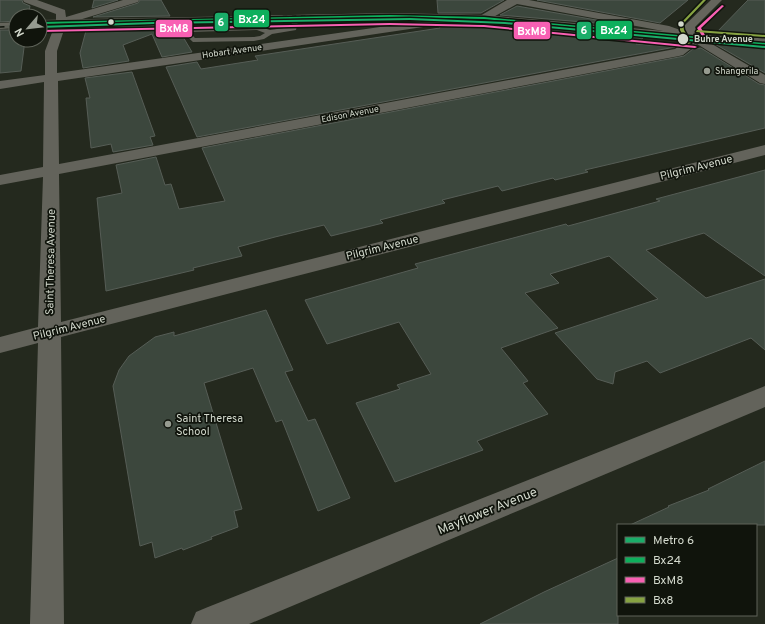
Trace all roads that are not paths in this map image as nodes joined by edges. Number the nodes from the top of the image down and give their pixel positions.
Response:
1 (28, 0) edge
2 (134, 0) edge
3 (514, 0) edge
4 (718, 0) edge
5 (296, 17) junction
6 (332, 17) junction
7 (464, 18) junction
8 (484, 18) junction
9 (188, 20) junction
10 (61, 22) junction
11 (48, 23) edge
12 (183, 30) junction
13 (256, 31) junction
14 (270, 32) junction
15 (238, 34) junction
16 (350, 34) junction
17 (209, 35) junction
18 (696, 39) junction
19 (765, 39) edge
20 (743, 43) junction
21 (765, 44) edge
22 (52, 78) junction
23 (765, 80) edge
24 (0, 85) edge
25 (765, 150) edge
26 (51, 170) junction
27 (0, 180) edge
28 (49, 332) junction
29 (0, 345) edge
30 (765, 396) edge
31 (47, 624) edge
32 (208, 624) edge

1 - 10 street
2 - 10 street
3 - 8 street
3 - 18 street
4 - 18 main road
5 - 6 main road
5 - 13 main road
5 - 14 lane
6 - 7 main road
6 - 16 street
7 - 8 main road
7 - 16 street, Hobart Avenue
8 - 18 main road
9 - 10 main road
9 - 12 lane
9 - 13 main road
10 - 11 main road
10 - 22 street, Saint Theresa Avenue
12 - 17 lane
12 - 17 lane
13 - 14 lane
13 - 14 lane
13 - 15 lane
13 - 15 lane
15 - 17 lane
15 - 17 lane
16 - 22 street, Hobart Avenue
18 - 20 main road
18 - 23 street
18 - 26 street, Edison Avenue
19 - 20 street
20 - 21 main road
22 - 24 street, Hobart Avenue
22 - 26 street, Saint Theresa Avenue
25 - 28 street, Pilgrim Avenue
26 - 27 street, Edison Avenue
26 - 28 street, Saint Theresa Avenue
28 - 29 street, Pilgrim Avenue
28 - 31 street, Saint Theresa Avenue
30 - 32 street, Mayflower Avenue

